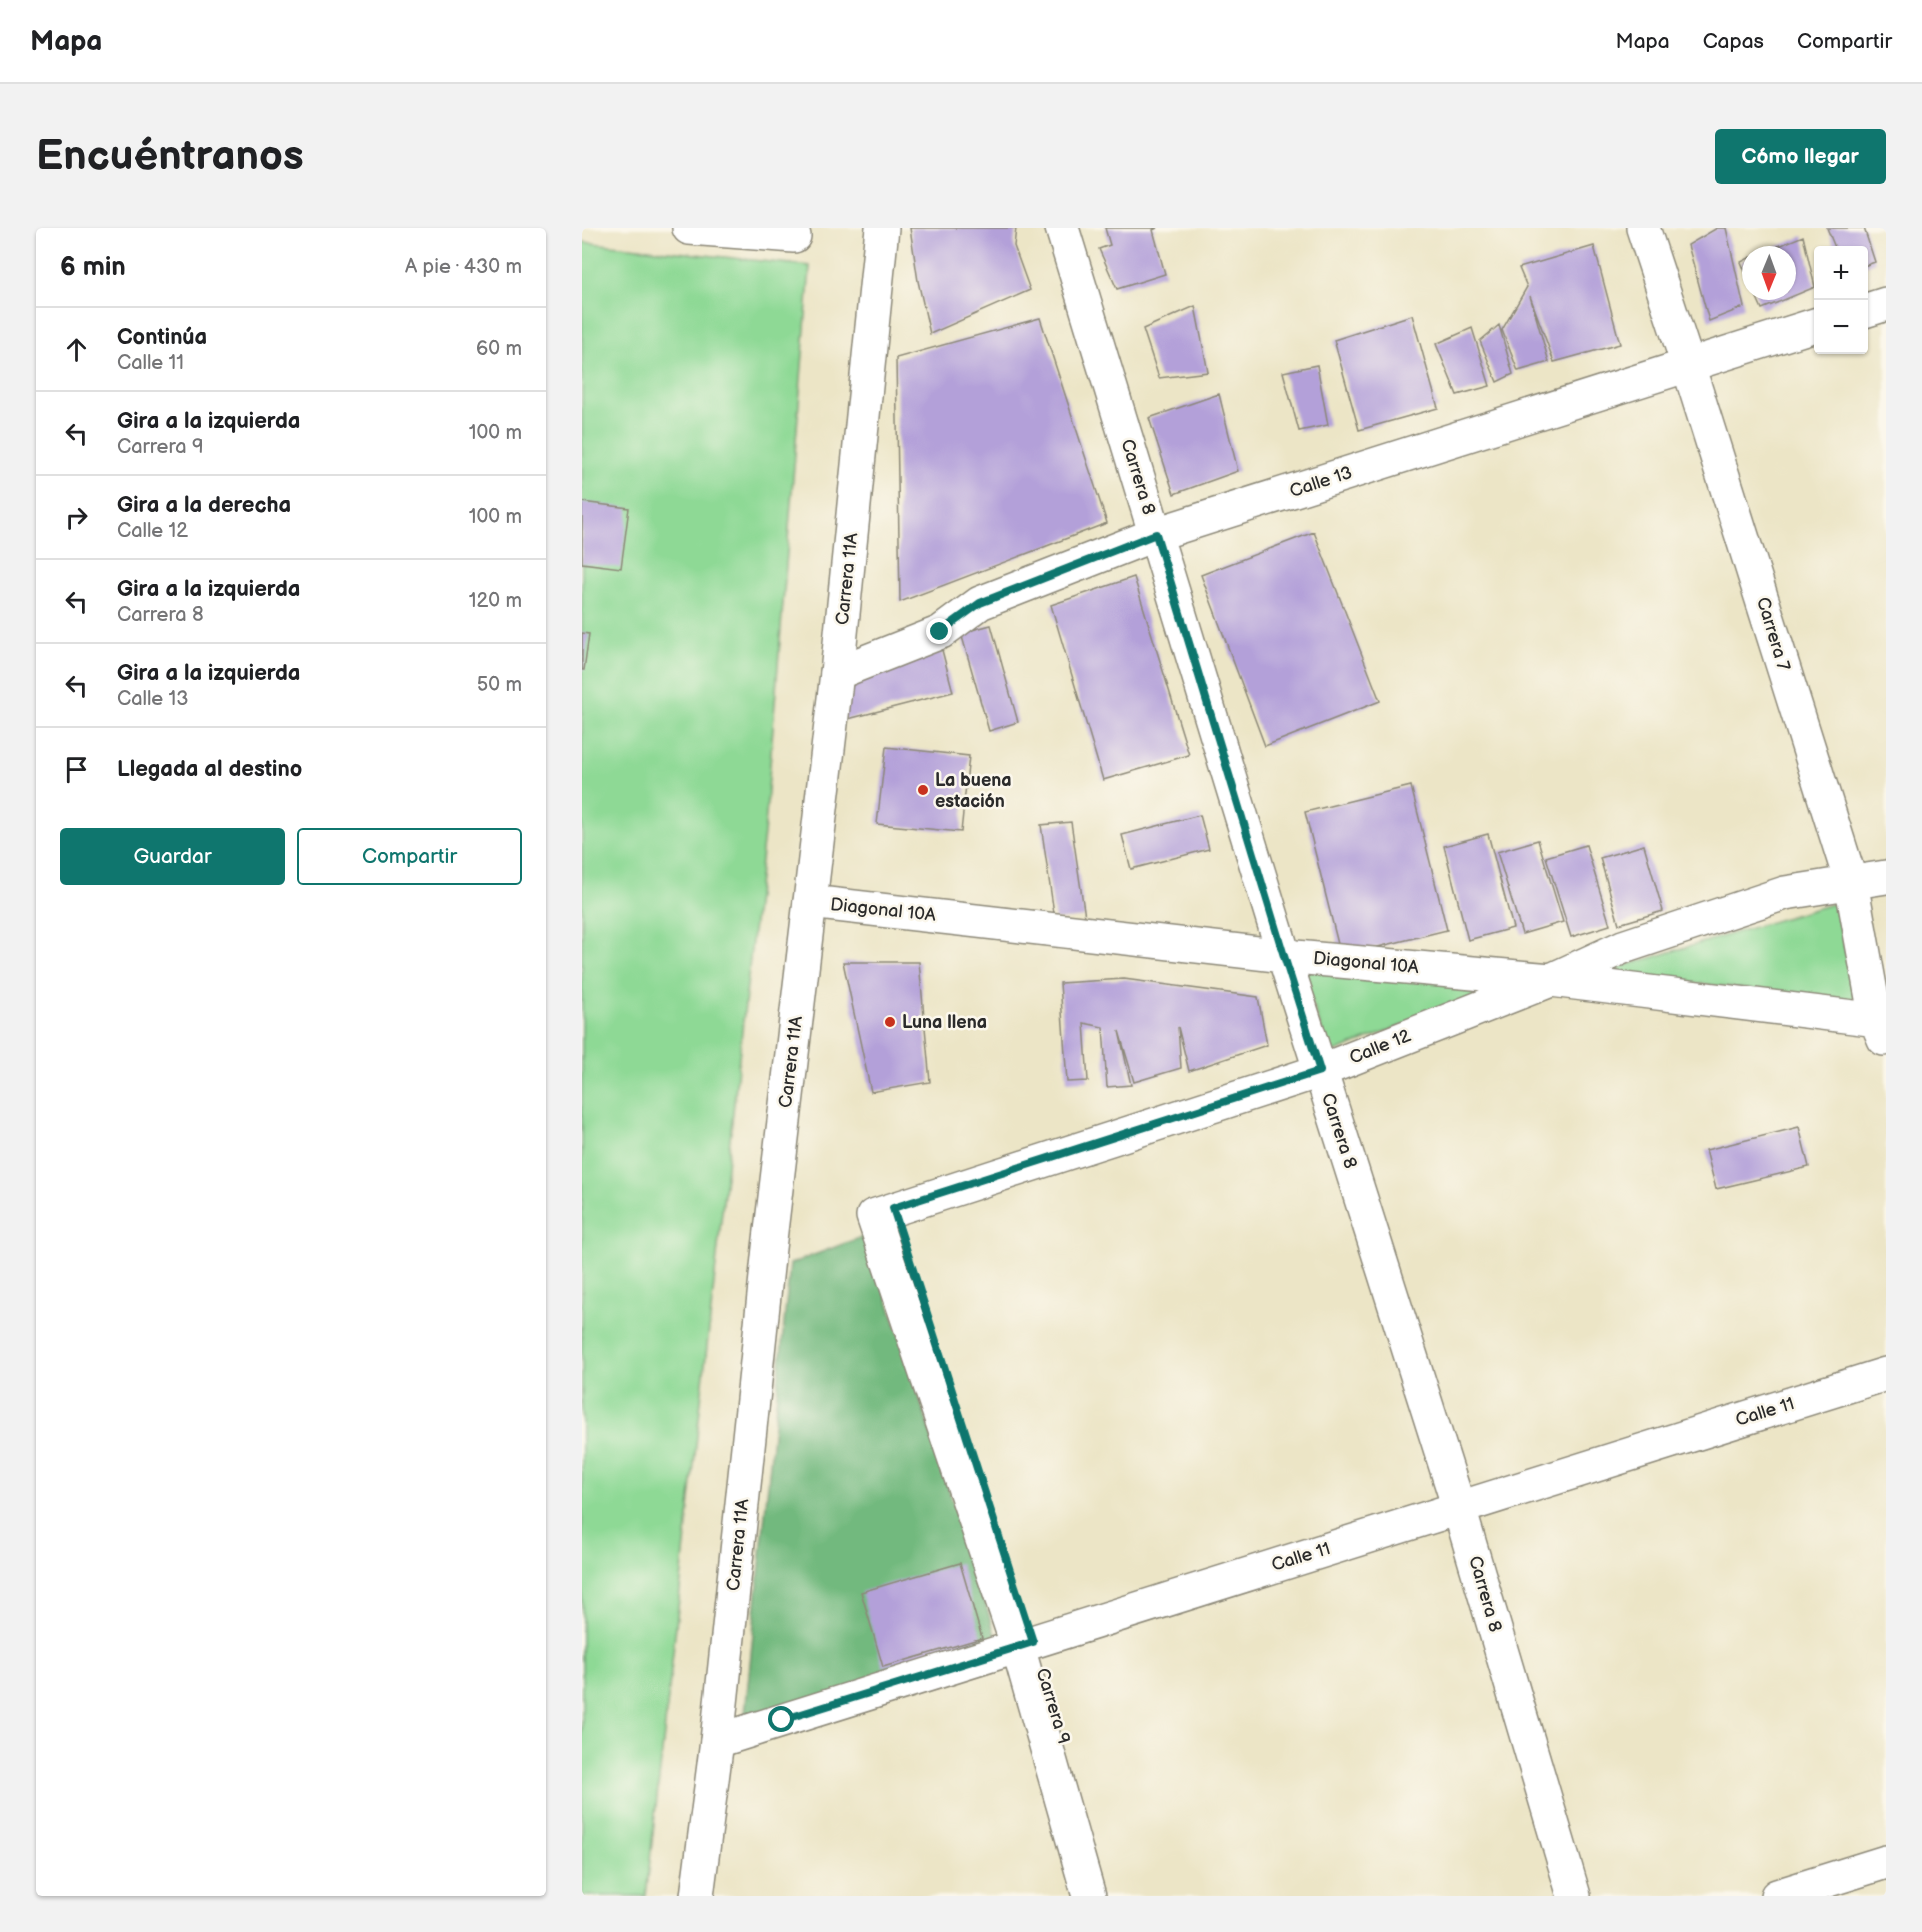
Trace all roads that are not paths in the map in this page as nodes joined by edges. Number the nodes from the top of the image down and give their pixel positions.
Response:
1 (689, 228) edge
2 (882, 228) edge
3 (1062, 228) edge
4 (1643, 228) edge
5 (794, 236) dead end
6 (1886, 304) edge
7 (1868, 309) edge
8 (1814, 325) edge
9 (1688, 364) junction
10 (1156, 534) junction
11 (837, 673) junction
12 (1886, 877) edge
13 (1851, 882) junction
14 (810, 902) junction
15 (1284, 956) junction
16 (1551, 980) junction
17 (1883, 1028) edge
18 (1320, 1071) junction
19 (883, 1212) joint
20 (1886, 1374) edge
21 (1459, 1508) junction
22 (1026, 1644) junction
23 (717, 1741) junction
24 (1886, 1862) edge
25 (697, 1896) edge
26 (1089, 1896) edge
27 (1111, 1896) edge
28 (1574, 1896) edge
29 (1777, 1896) edge

1 - 5 main road
2 - 11 main road, Carrera 11A
3 - 10 main road, Carrera 8
4 - 9 main road, Carrera 7
6 - 7 main road
8 - 9 main road, Calle 13
9 - 10 main road, Calle 13
9 - 13 main road, Carrera 7
10 - 11 main road, Calle 13
10 - 15 main road, Carrera 8
11 - 14 main road, Carrera 11A
12 - 13 main road, Calle 12
13 - 16 main road, Calle 12
13 - 17 main road, Carrera 7
14 - 15 main road, Diagonal 10A
14 - 23 main road, Carrera 11A
15 - 16 main road, Diagonal 10A
15 - 18 main road, Carrera 8
16 - 17 main road, Diagonal 10A
16 - 18 main road, Calle 12
18 - 19 main road, Calle 12
18 - 21 main road, Carrera 8
19 - 22 main road, Carrera 9
20 - 21 main road, Calle 11
21 - 22 main road, Calle 11
21 - 28 main road, Carrera 8
22 - 23 main road, Calle 11
22 - 26 main road, Carrera 9
22 - 27 main road, Carrera 9
23 - 25 main road, Carrera 11A
24 - 29 main road

